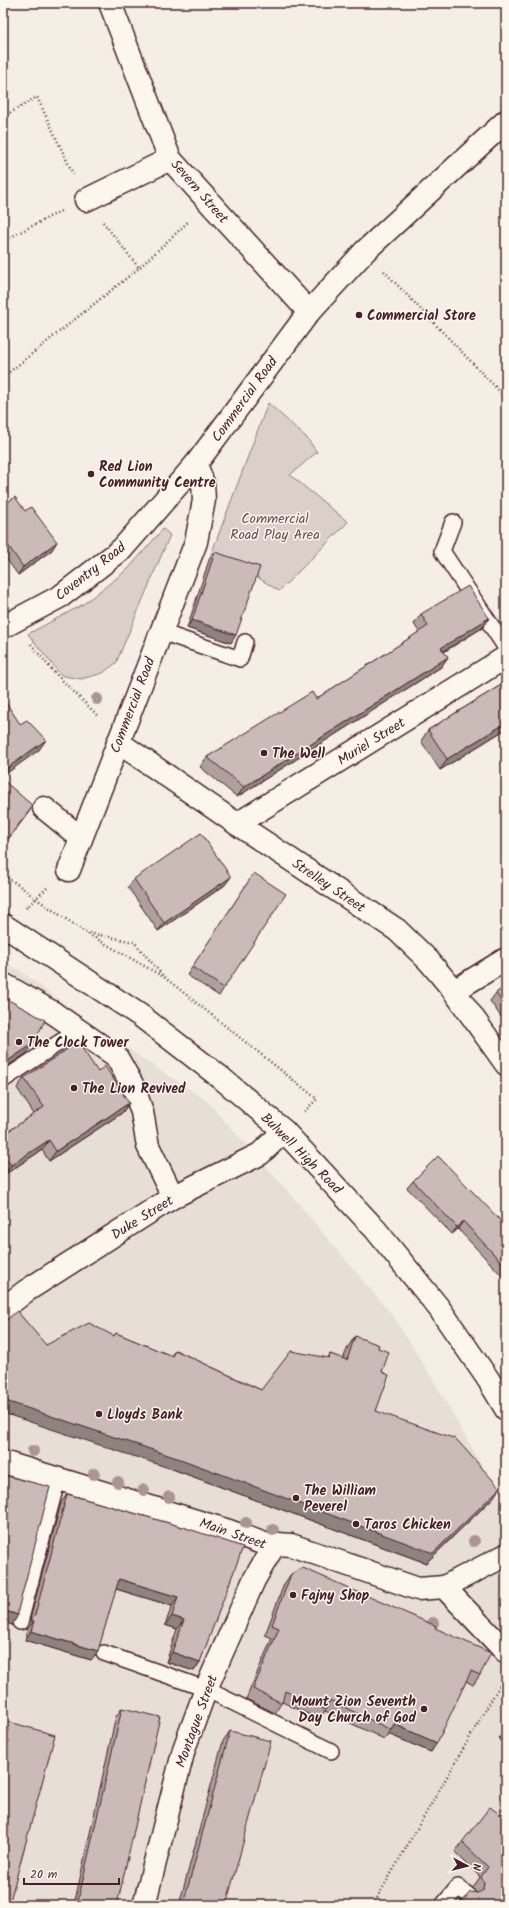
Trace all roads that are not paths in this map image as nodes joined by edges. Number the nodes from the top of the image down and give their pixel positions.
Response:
1 (110, 3) edge
2 (506, 121) edge
3 (170, 159) junction
4 (86, 200) road end
5 (309, 312) junction
6 (196, 464) junction
7 (453, 522) dead end
8 (3, 627) edge
9 (161, 632) junction
10 (246, 642) dead end
11 (506, 648) edge
12 (506, 657) edge
13 (119, 740) junction
14 (44, 808) dead end
15 (237, 824) junction
16 (81, 838) junction
17 (69, 870) road end
18 (3, 925) edge
19 (506, 959) edge
20 (3, 984) edge
21 (454, 991) junction
22 (78, 1030) junction
23 (506, 1064) edge
24 (3, 1080) edge
25 (284, 1131) junction
26 (173, 1197) junction
27 (3, 1309) edge
28 (506, 1409) edge
29 (3, 1462) edge
30 (58, 1478) junction
31 (272, 1547) junction
32 (506, 1555) edge
33 (444, 1587) junction
34 (20, 1622) edge
35 (506, 1652) edge
36 (104, 1653) edge
37 (206, 1690) junction
38 (331, 1751) dead end
39 (468, 1895) edge
40 (144, 1905) edge
41 (443, 1905) edge

1 - 3 street, Severn Street
2 - 5 street, Commercial Road
3 - 4 street
3 - 5 street, Severn Street
5 - 6 street, Commercial Road
6 - 8 street, Coventry Road
6 - 9 street, Commercial Road
7 - 11 lane
9 - 10 lane
9 - 13 street, Commercial Road
12 - 15 street, Muriel Street
13 - 15 street, Strelley Street
13 - 16 street, Commercial Road
14 - 16 street
15 - 21 street, Strelley Street
16 - 17 street, Commercial Road
18 - 25 street, Bulwell High Road
19 - 21 street
20 - 22 street
21 - 23 street, Strelley Street
22 - 24 lane
22 - 26 street
25 - 26 street, Duke Street
25 - 28 street, Bulwell High Road
26 - 27 street, Duke Street
29 - 30 street, Main Street
30 - 31 street, Main Street
30 - 34 lane
31 - 33 street, Main Street
31 - 37 street, Montague Street
32 - 33 street
33 - 35 street
36 - 37 lane
37 - 38 lane
37 - 40 street, Montague Street
39 - 41 lane

